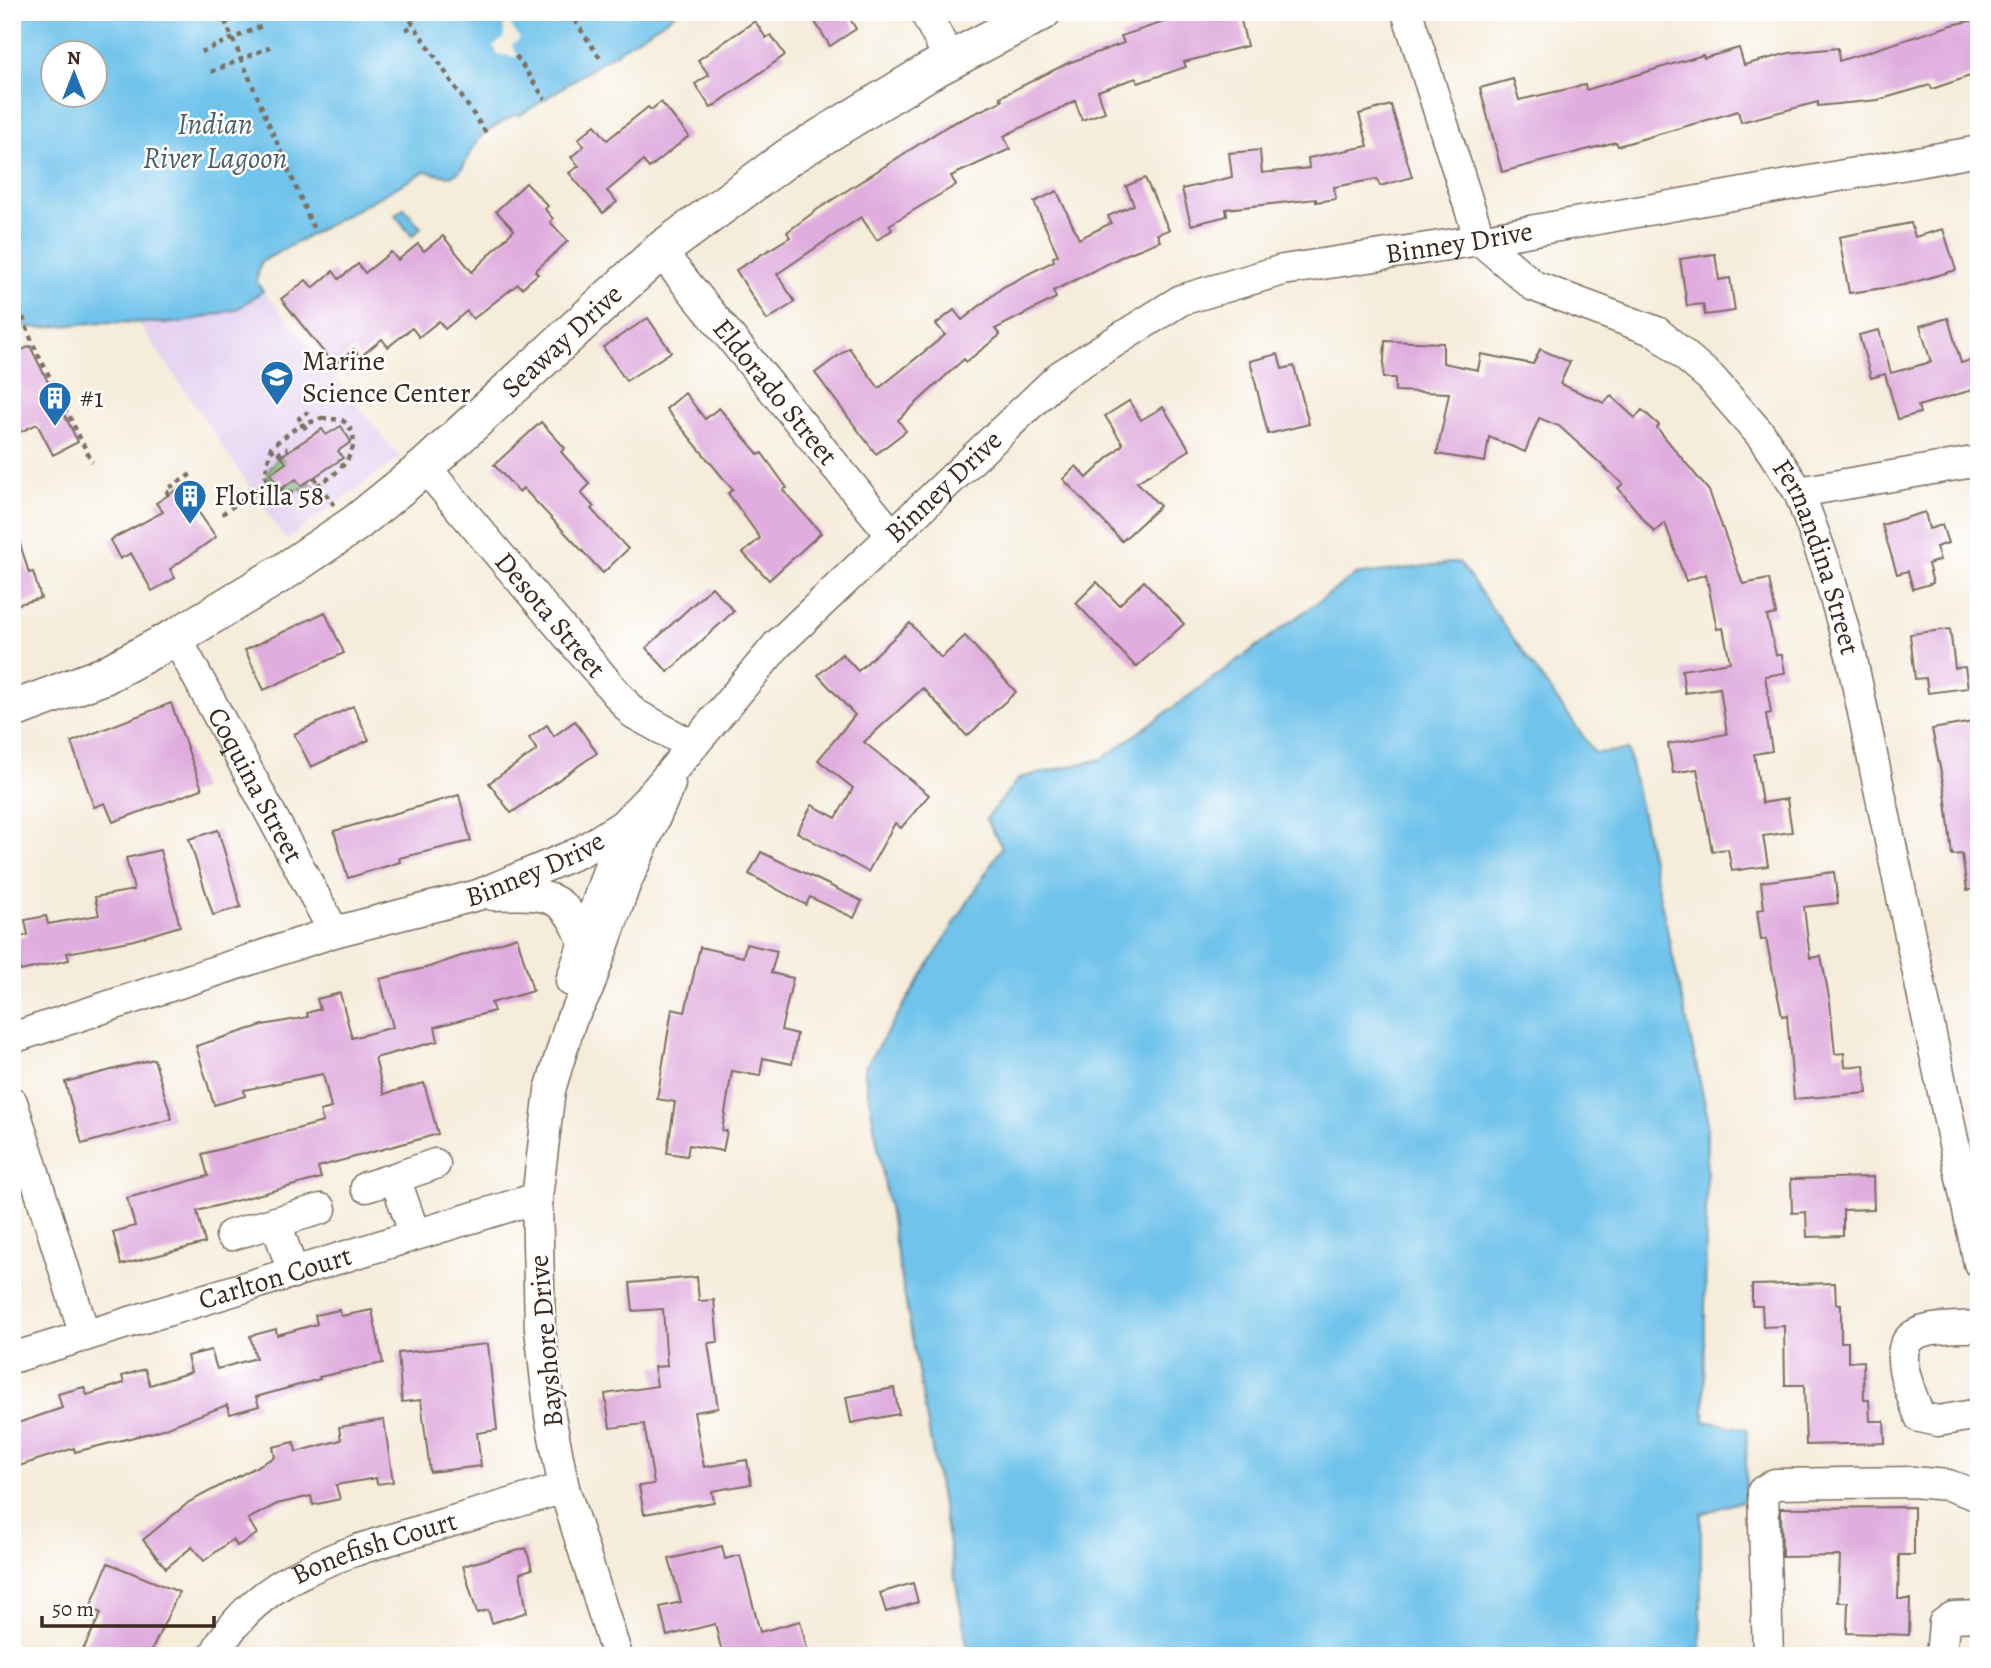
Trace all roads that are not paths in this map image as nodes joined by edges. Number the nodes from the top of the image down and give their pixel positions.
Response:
1 (925, 12) edge
2 (1042, 12) edge
3 (1408, 12) edge
4 (950, 60) junction
5 (1979, 151) edge
6 (1480, 240) junction
7 (660, 251) junction
8 (1979, 461) edge
9 (425, 467) junction
10 (1799, 492) junction
11 (891, 534) junction
12 (176, 637) junction
13 (12, 710) edge
14 (684, 754) junction
15 (623, 825) junction
16 (478, 895) junction
17 (334, 932) junction
18 (583, 942) junction
19 (571, 1020) junction
20 (12, 1038) edge
21 (12, 1102) edge
22 (435, 1164) dead end
23 (395, 1178) junction
24 (366, 1187) dead end
25 (537, 1198) junction
26 (321, 1209) dead end
27 (276, 1222) junction
28 (230, 1235) dead end
29 (415, 1235) junction
30 (1979, 1263) edge
31 (293, 1273) junction
32 (1979, 1326) edge
33 (85, 1336) junction
34 (12, 1358) edge
35 (1979, 1414) edge
36 (564, 1488) junction
37 (1979, 1496) edge
38 (1979, 1616) edge
39 (214, 1656) edge
40 (617, 1656) edge
41 (1768, 1656) edge
42 (1941, 1656) edge

1 - 4 street
2 - 4 main road, Seaway Drive
3 - 6 street
4 - 7 main road, Seaway Drive
5 - 6 street, Binney Drive
6 - 10 street, Fernandina Street
6 - 11 street, Binney Drive
7 - 9 main road, Seaway Drive
7 - 11 street, Eldorado Street
8 - 10 street
9 - 12 main road, Seaway Drive
9 - 14 street, Desota Street
10 - 30 street, Fernandina Street
11 - 14 street, Binney Drive
12 - 13 main road, Seaway Drive
12 - 17 street, Coquina Street
14 - 15 street, Binney Drive
14 - 19 street, Bayshore Drive
15 - 16 street, Binney Drive
15 - 18 street, Bayshore Drive
16 - 17 street, Binney Drive
16 - 18 street
17 - 20 street, Binney Drive
18 - 19 street, Bayshore Drive
19 - 25 street, Bayshore Drive
21 - 33 street
22 - 23 street
23 - 24 street
23 - 29 street
25 - 29 street, Carlton Court
25 - 36 street, Bayshore Drive
26 - 27 street
27 - 28 street
27 - 31 street
29 - 31 street, Carlton Court
31 - 33 street, Carlton Court
32 - 35 street
33 - 34 street, Carlton Court
36 - 39 street, Bonefish Court
36 - 40 street, Bayshore Drive
37 - 41 street
38 - 42 street

